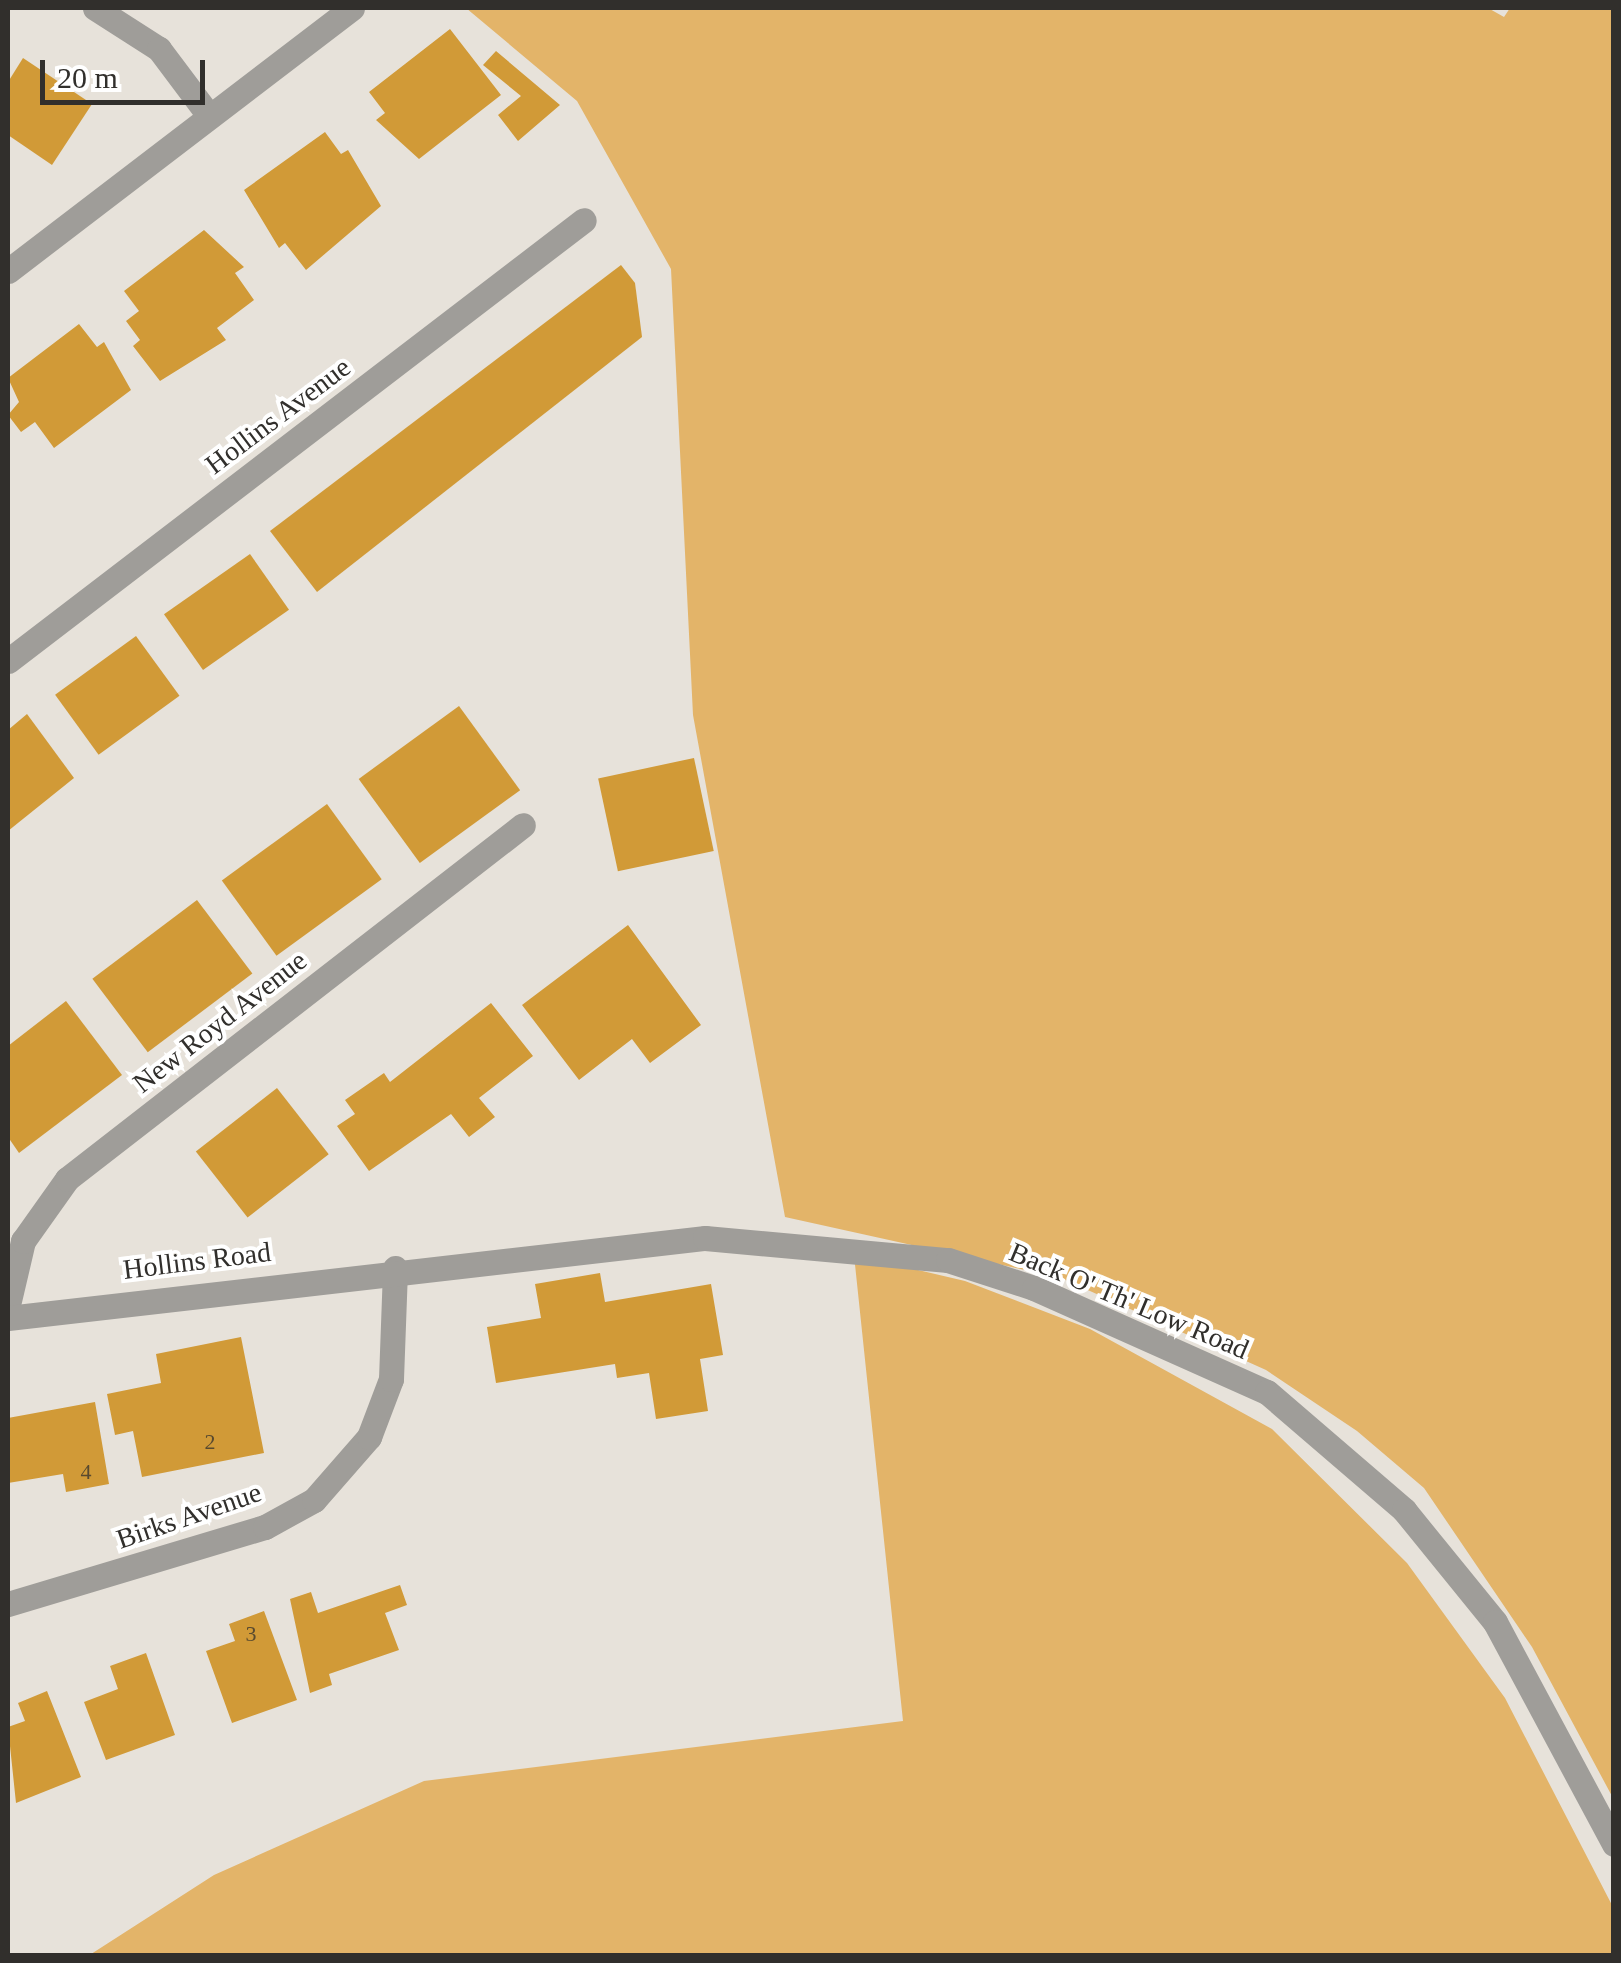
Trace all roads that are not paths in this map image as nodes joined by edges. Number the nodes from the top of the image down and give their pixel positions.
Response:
1 (95, 8) edge
2 (352, 8) edge
3 (207, 113) junction
4 (584, 220) dead end
5 (8, 271) edge
6 (8, 661) edge
7 (523, 825) dead end
8 (395, 1268) junction
9 (8, 1306) edge
10 (8, 1318) edge
11 (8, 1604) edge
12 (1614, 1844) edge

1 - 3 street
2 - 3 street
3 - 5 street
4 - 6 street, Hollins Avenue
7 - 9 street, New Royd Avenue
8 - 10 street, Hollins Road
8 - 11 street, Birks Avenue
8 - 12 street, Back O' Th' Low Road

